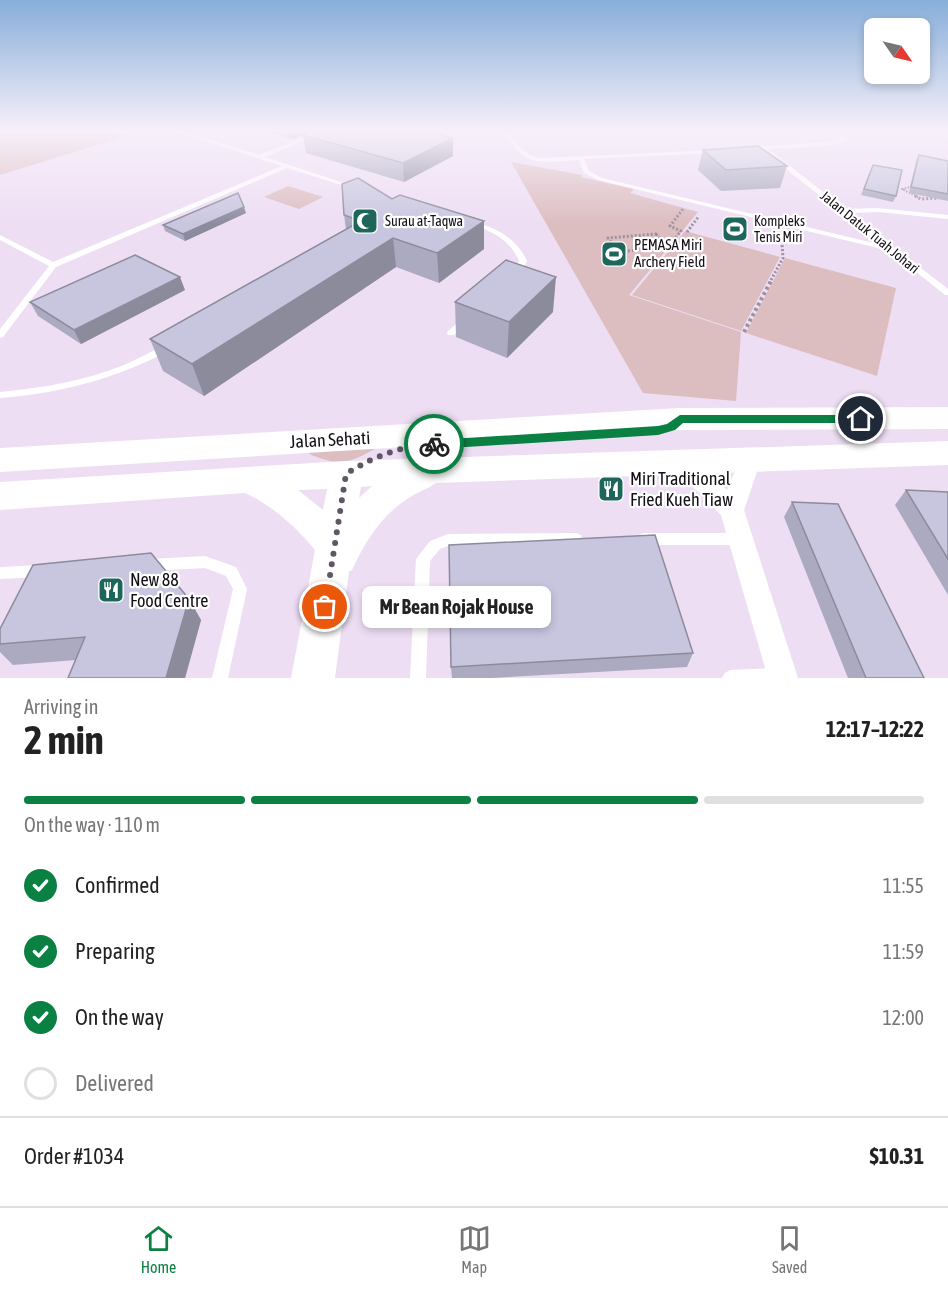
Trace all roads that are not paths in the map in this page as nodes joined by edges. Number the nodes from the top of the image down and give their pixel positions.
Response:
1 (274, 162) edge
2 (582, 162) edge
3 (780, 162) edge
4 (287, 166) junction
5 (359, 189) edge
6 (846, 212) junction
7 (948, 217) edge
8 (468, 222) edge
9 (0, 237) edge
10 (894, 250) junction
11 (52, 265) junction
12 (509, 281) edge
13 (948, 293) edge
14 (468, 318) edge
15 (452, 333) dead end
16 (0, 335) edge
17 (177, 342) edge
18 (0, 395) edge
19 (948, 418) edge
20 (680, 419) junction
21 (948, 453) edge
22 (75, 454) junction
23 (751, 457) junction
24 (0, 460) edge
25 (672, 460) junction
26 (438, 470) junction
27 (346, 474) junction
28 (244, 478) junction
29 (0, 496) edge
30 (732, 510) junction
31 (741, 538) junction
32 (589, 539) edge
33 (636, 539) edge
34 (331, 565) junction
35 (134, 566) edge
36 (0, 573) edge
37 (41, 574) edge
38 (783, 677) edge
39 (220, 678) edge
40 (313, 678) edge
41 (418, 678) edge
42 (730, 678) edge

1 - 4 lane
2 - 10 lane
3 - 6 lane, Jalan Datuk Tuah Johari
4 - 5 lane
4 - 11 lane
6 - 7 lane
6 - 10 lane, Jalan Datuk Tuah Johari
8 - 12 lane
9 - 11 lane
10 - 13 lane, Jalan Datuk Tuah Johari
11 - 16 lane
14 - 15 lane
17 - 18 lane
19 - 20 main road, Jalan Sehati
20 - 22 main road, Jalan Sehati
20 - 27 main road
21 - 23 main road
22 - 24 main road, Jalan Sehati
22 - 27 main road
23 - 25 main road
23 - 30 street
25 - 26 main road
25 - 30 street
26 - 27 main road
26 - 34 main road
27 - 28 main road
27 - 34 main road
28 - 29 main road
28 - 34 main road
30 - 31 street
31 - 33 lane
31 - 38 street
32 - 41 lane
34 - 40 main road
35 - 39 lane
36 - 37 lane
38 - 42 lane

